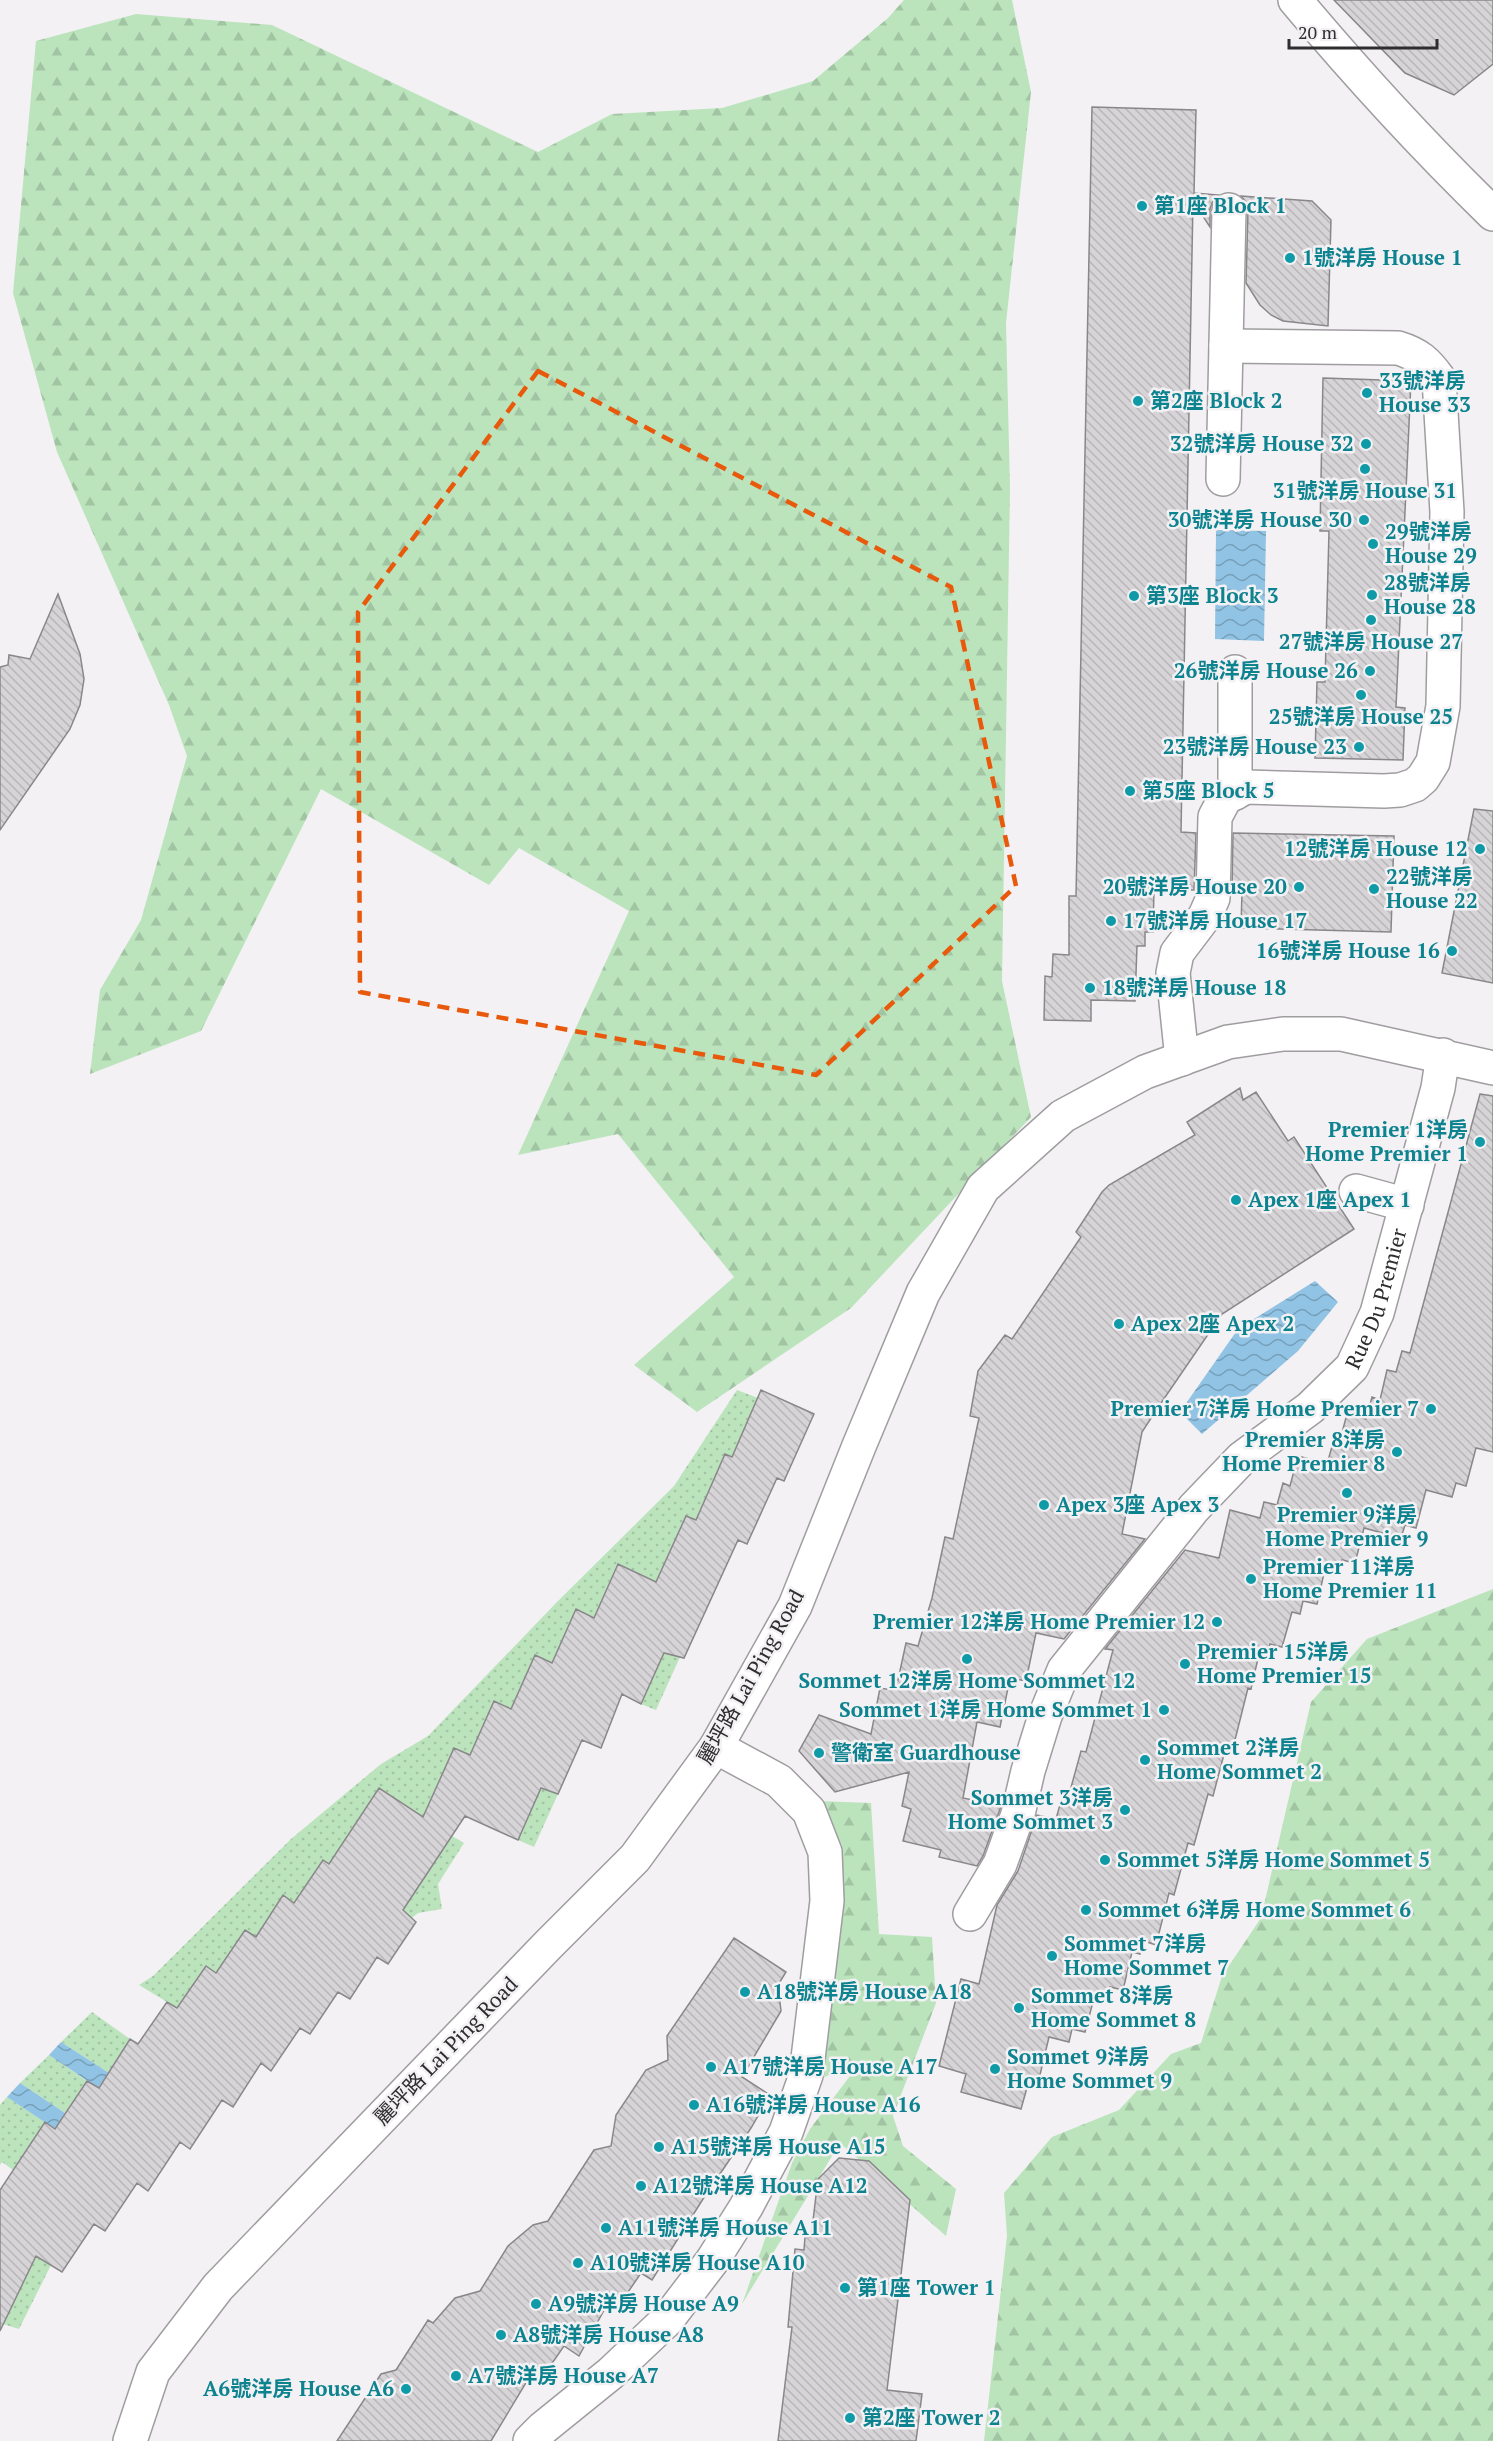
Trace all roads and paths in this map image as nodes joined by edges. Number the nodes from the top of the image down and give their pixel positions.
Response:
1 (1295, 0) edge
2 (1229, 210) dead end
3 (1493, 214) edge
4 (1226, 346) junction
5 (1223, 479) dead end
6 (1235, 672) dead end
7 (1235, 793) junction
8 (1443, 1055) junction
9 (1182, 1059) junction
10 (1493, 1068) edge
11 (1356, 1191) dead end
12 (1407, 1205) junction
13 (716, 1747) junction
14 (970, 1914) dead end
15 (130, 2441) edge
16 (530, 2441) edge

1 - 3 street
2 - 4 street
4 - 5 street
4 - 7 street
6 - 7 street
7 - 9 street
8 - 9 street, 麗坪路 Lai Ping Road
8 - 10 street, 麗坪路 Lai Ping Road
8 - 12 street, Rue Du Premier
9 - 13 street, 麗坪路 Lai Ping Road
11 - 12 street
12 - 14 street, Rue Du Premier
13 - 15 street, 麗坪路 Lai Ping Road
13 - 16 street

